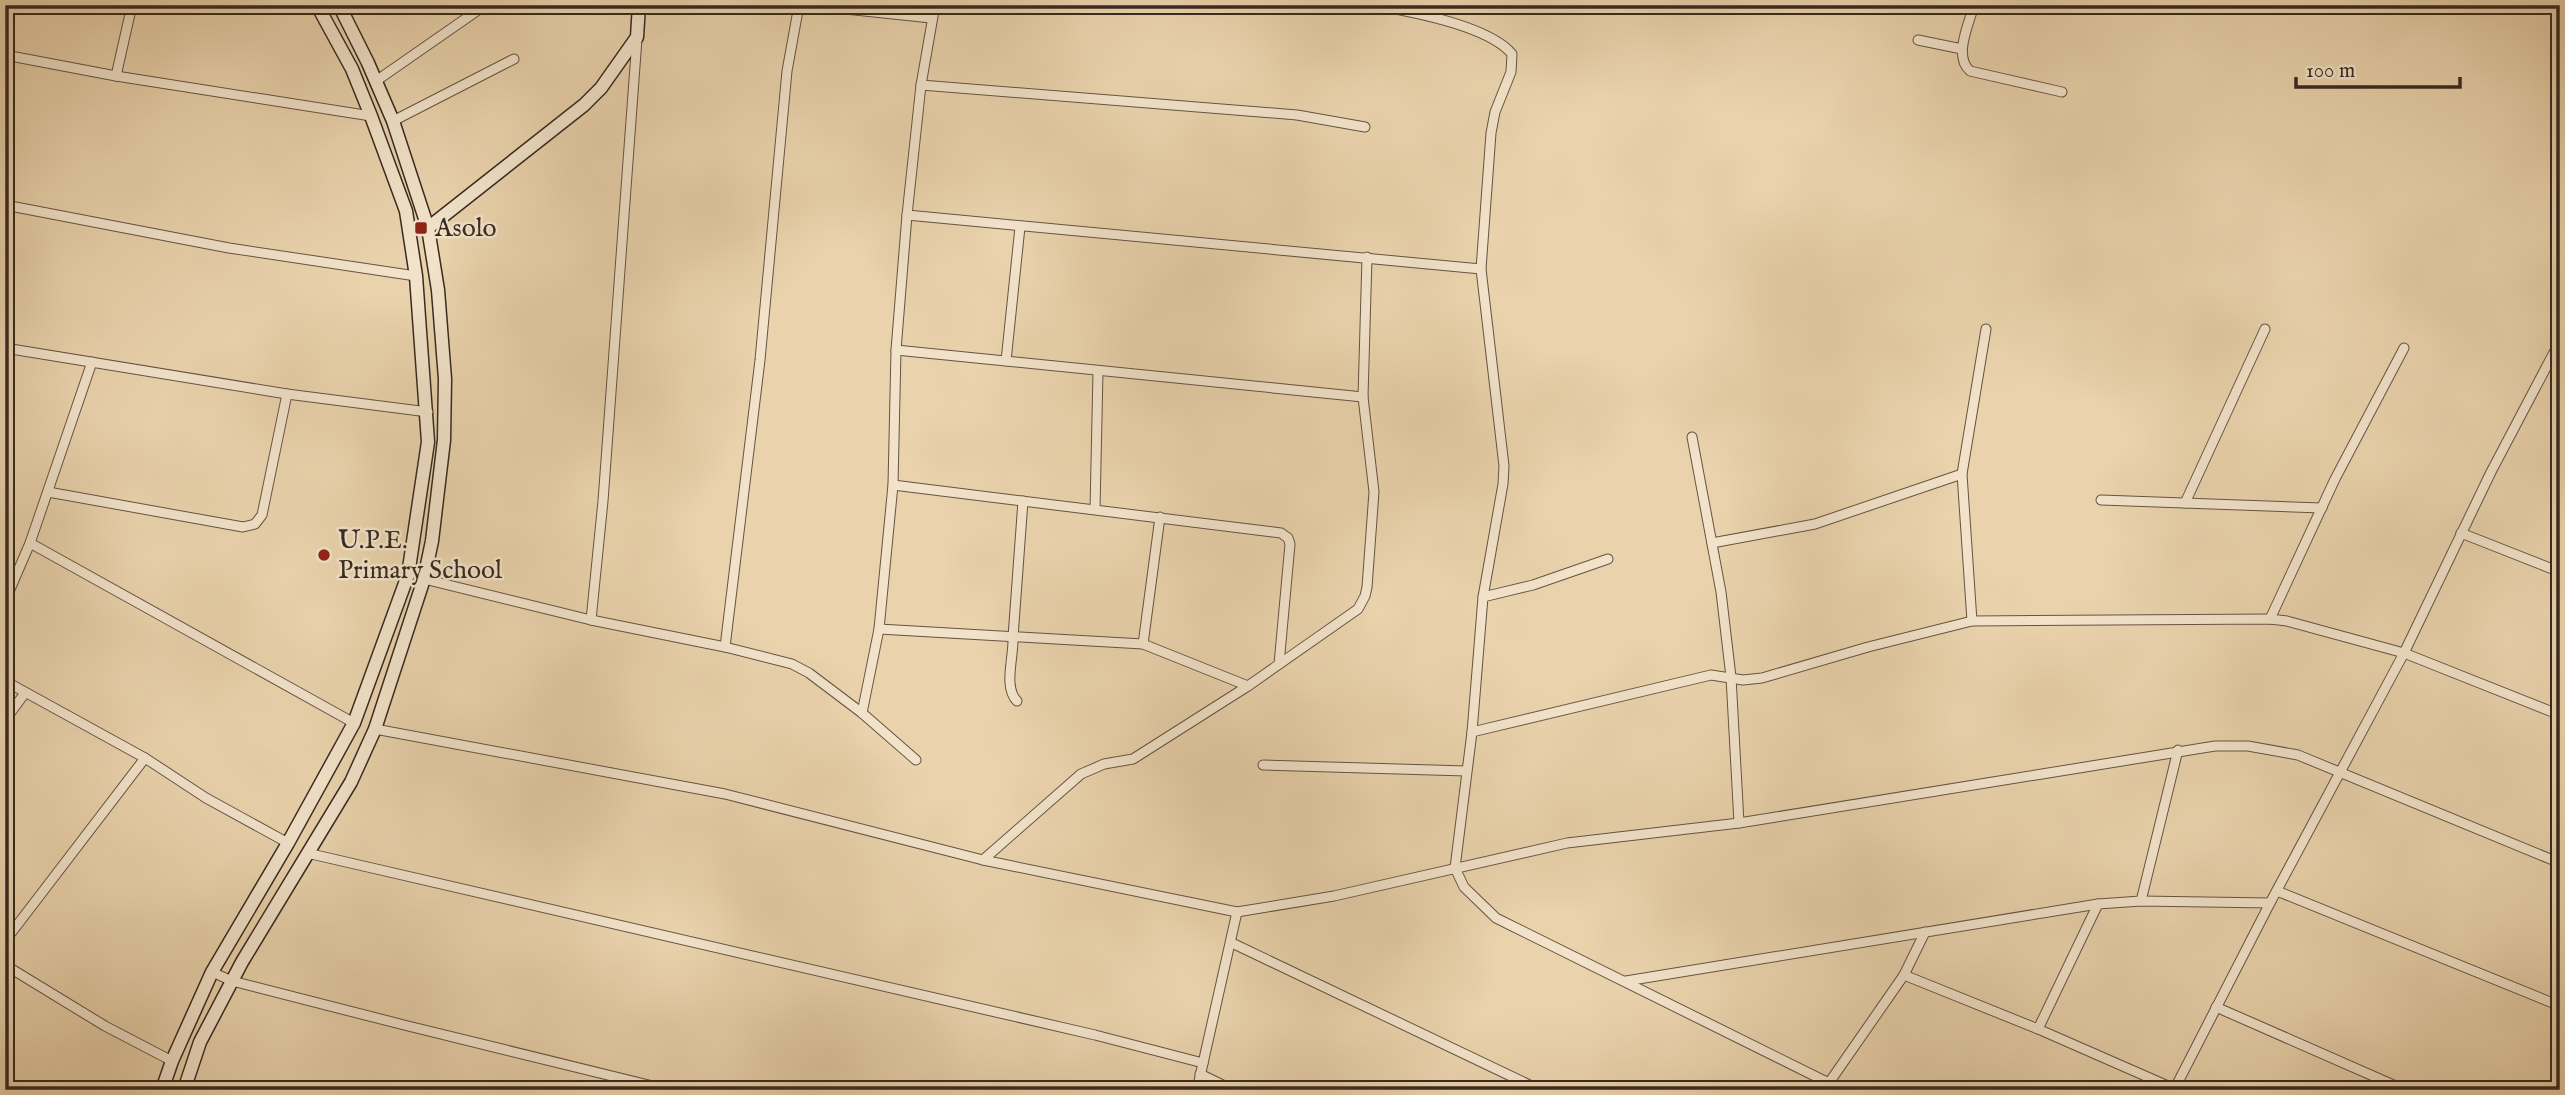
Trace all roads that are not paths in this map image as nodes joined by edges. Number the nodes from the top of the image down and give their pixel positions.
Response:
1 (132, 5) edge
2 (317, 5) edge
3 (339, 5) edge
4 (639, 5) edge
5 (799, 5) edge
6 (807, 5) edge
7 (935, 5) edge
8 (1373, 5) edge
9 (1974, 5) edge
10 (481, 8) dead end
11 (931, 18) junction
12 (637, 37) junction
13 (1918, 40) dead end
14 (1962, 49) junction
15 (5, 55) edge
16 (514, 59) dead end
17 (117, 76) junction
18 (376, 81) junction
19 (921, 85) junction
20 (2062, 92) dead end
21 (371, 116) junction
22 (393, 121) junction
23 (1365, 127) dead end
24 (5, 205) edge
25 (907, 215) junction
26 (1020, 226) junction
27 (428, 228) junction
28 (1367, 257) junction
29 (1481, 270) junction
30 (416, 275) junction
31 (1986, 329) dead end
32 (2265, 330) dead end
33 (2560, 341) edge
34 (5, 348) edge
35 (2404, 348) dead end
36 (896, 350) junction
37 (1006, 361) junction
38 (92, 362) junction
39 (1098, 372) junction
40 (287, 394) junction
41 (1363, 397) junction
42 (428, 412) junction
43 (1692, 437) dead end
44 (1962, 474) junction
45 (892, 485) junction
46 (48, 492) junction
47 (2101, 500) dead end
48 (1023, 501) junction
49 (2185, 503) junction
50 (2322, 508) junction
51 (1095, 509) junction
52 (1160, 517) junction
53 (2461, 533) junction
54 (30, 543) junction
55 (1712, 543) junction
56 (1608, 559) dead end
57 (2560, 572) edge
58 (424, 579) junction
59 (1483, 597) junction
60 (5, 601) edge
61 (2270, 619) junction
62 (591, 620) junction
63 (1972, 621) junction
64 (879, 629) junction
65 (1013, 638) junction
66 (1143, 644) junction
67 (725, 647) junction
68 (2404, 653) junction
69 (1279, 664) junction
70 (1731, 677) junction
71 (5, 681) edge
72 (1248, 686) junction
73 (25, 693) junction
74 (1017, 701) dead end
75 (862, 713) junction
76 (2560, 715) edge
77 (5, 720) edge
78 (354, 723) junction
79 (375, 729) junction
80 (1472, 732) junction
81 (2178, 750) junction
82 (145, 758) junction
83 (916, 760) dead end
84 (1263, 765) dead end
85 (1466, 771) junction
86 (2341, 771) junction
87 (1739, 823) junction
88 (289, 843) junction
89 (307, 852) junction
90 (983, 860) junction
91 (2560, 863) edge
92 (1455, 868) junction
93 (2277, 891) junction
94 (2141, 901) junction
95 (2270, 903) junction
96 (2098, 904) junction
97 (1237, 912) junction
98 (1925, 932) junction
99 (5, 941) edge
100 (1232, 943) junction
101 (5, 965) edge
102 (212, 971) junction
103 (1904, 975) junction
104 (232, 981) junction
105 (1626, 981) junction
106 (2560, 1006) edge
107 (2216, 1007) junction
108 (2038, 1029) junction
109 (172, 1061) junction
110 (1203, 1063) junction
111 (1200, 1074) junction
112 (1827, 1087) edge
113 (2174, 1089) edge
114 (163, 1090) edge
115 (184, 1090) edge
116 (669, 1090) edge
117 (1197, 1090) edge
118 (1233, 1090) edge
119 (1540, 1090) edge
120 (1843, 1090) edge
121 (2405, 1090) edge

1 - 17 street
2 - 21 street
3 - 18 street
4 - 12 street
5 - 67 street
6 - 11 street
7 - 11 street
8 - 29 street
9 - 14 street
10 - 18 street
11 - 19 street
12 - 27 street
12 - 62 street
13 - 14 street
14 - 20 street
15 - 17 street
16 - 22 street
17 - 21 street
18 - 22 street
19 - 23 street
19 - 25 street
21 - 30 street
22 - 27 street
24 - 30 street
25 - 26 street
25 - 36 street
26 - 28 street
26 - 37 street
27 - 58 street
28 - 29 street
28 - 41 street
29 - 59 street
30 - 42 street
31 - 44 street
32 - 49 street
33 - 53 street
34 - 38 street
35 - 50 street
36 - 37 street
36 - 45 street
37 - 39 street
38 - 40 street
38 - 46 street
39 - 41 street
39 - 51 street
40 - 42 street
40 - 46 street
41 - 69 street
42 - 78 street
43 - 55 street
44 - 55 street
44 - 63 street
45 - 48 street
45 - 64 street
46 - 54 street
47 - 49 street
48 - 51 street
48 - 65 street
49 - 50 street
50 - 61 street
51 - 52 street
52 - 66 street
52 - 69 street
53 - 57 street
53 - 68 street
54 - 60 street
54 - 78 street
55 - 70 street
56 - 59 street
58 - 62 street
58 - 79 street
59 - 80 street
61 - 63 street
61 - 68 street
62 - 67 street
63 - 70 street
64 - 65 street
64 - 75 street
65 - 66 street
65 - 74 street
66 - 72 street
67 - 75 street
68 - 76 street
68 - 86 street
69 - 72 street
70 - 80 street
70 - 87 street
71 - 73 street
72 - 90 street
73 - 77 street
73 - 82 street
75 - 83 street
78 - 88 street
79 - 89 street
79 - 90 street
80 - 85 street
81 - 86 street
81 - 87 street
81 - 94 street
82 - 88 street
82 - 99 street
84 - 85 street
85 - 92 street
86 - 91 street
86 - 93 street
87 - 92 street
88 - 102 street
89 - 104 street
89 - 110 street
90 - 97 street
92 - 97 street
92 - 105 street
93 - 95 street
93 - 106 street
94 - 95 street
94 - 96 street
95 - 107 street
96 - 98 street
96 - 108 street
97 - 100 street
98 - 103 street
98 - 105 street
100 - 110 street
100 - 119 street
101 - 109 street
102 - 104 street
102 - 109 street
103 - 108 street
103 - 112 street
104 - 115 street
104 - 116 street
105 - 112 street
107 - 113 street
107 - 121 street
108 - 113 street
109 - 114 street
110 - 111 street
111 - 117 street
111 - 118 street
112 - 120 street

